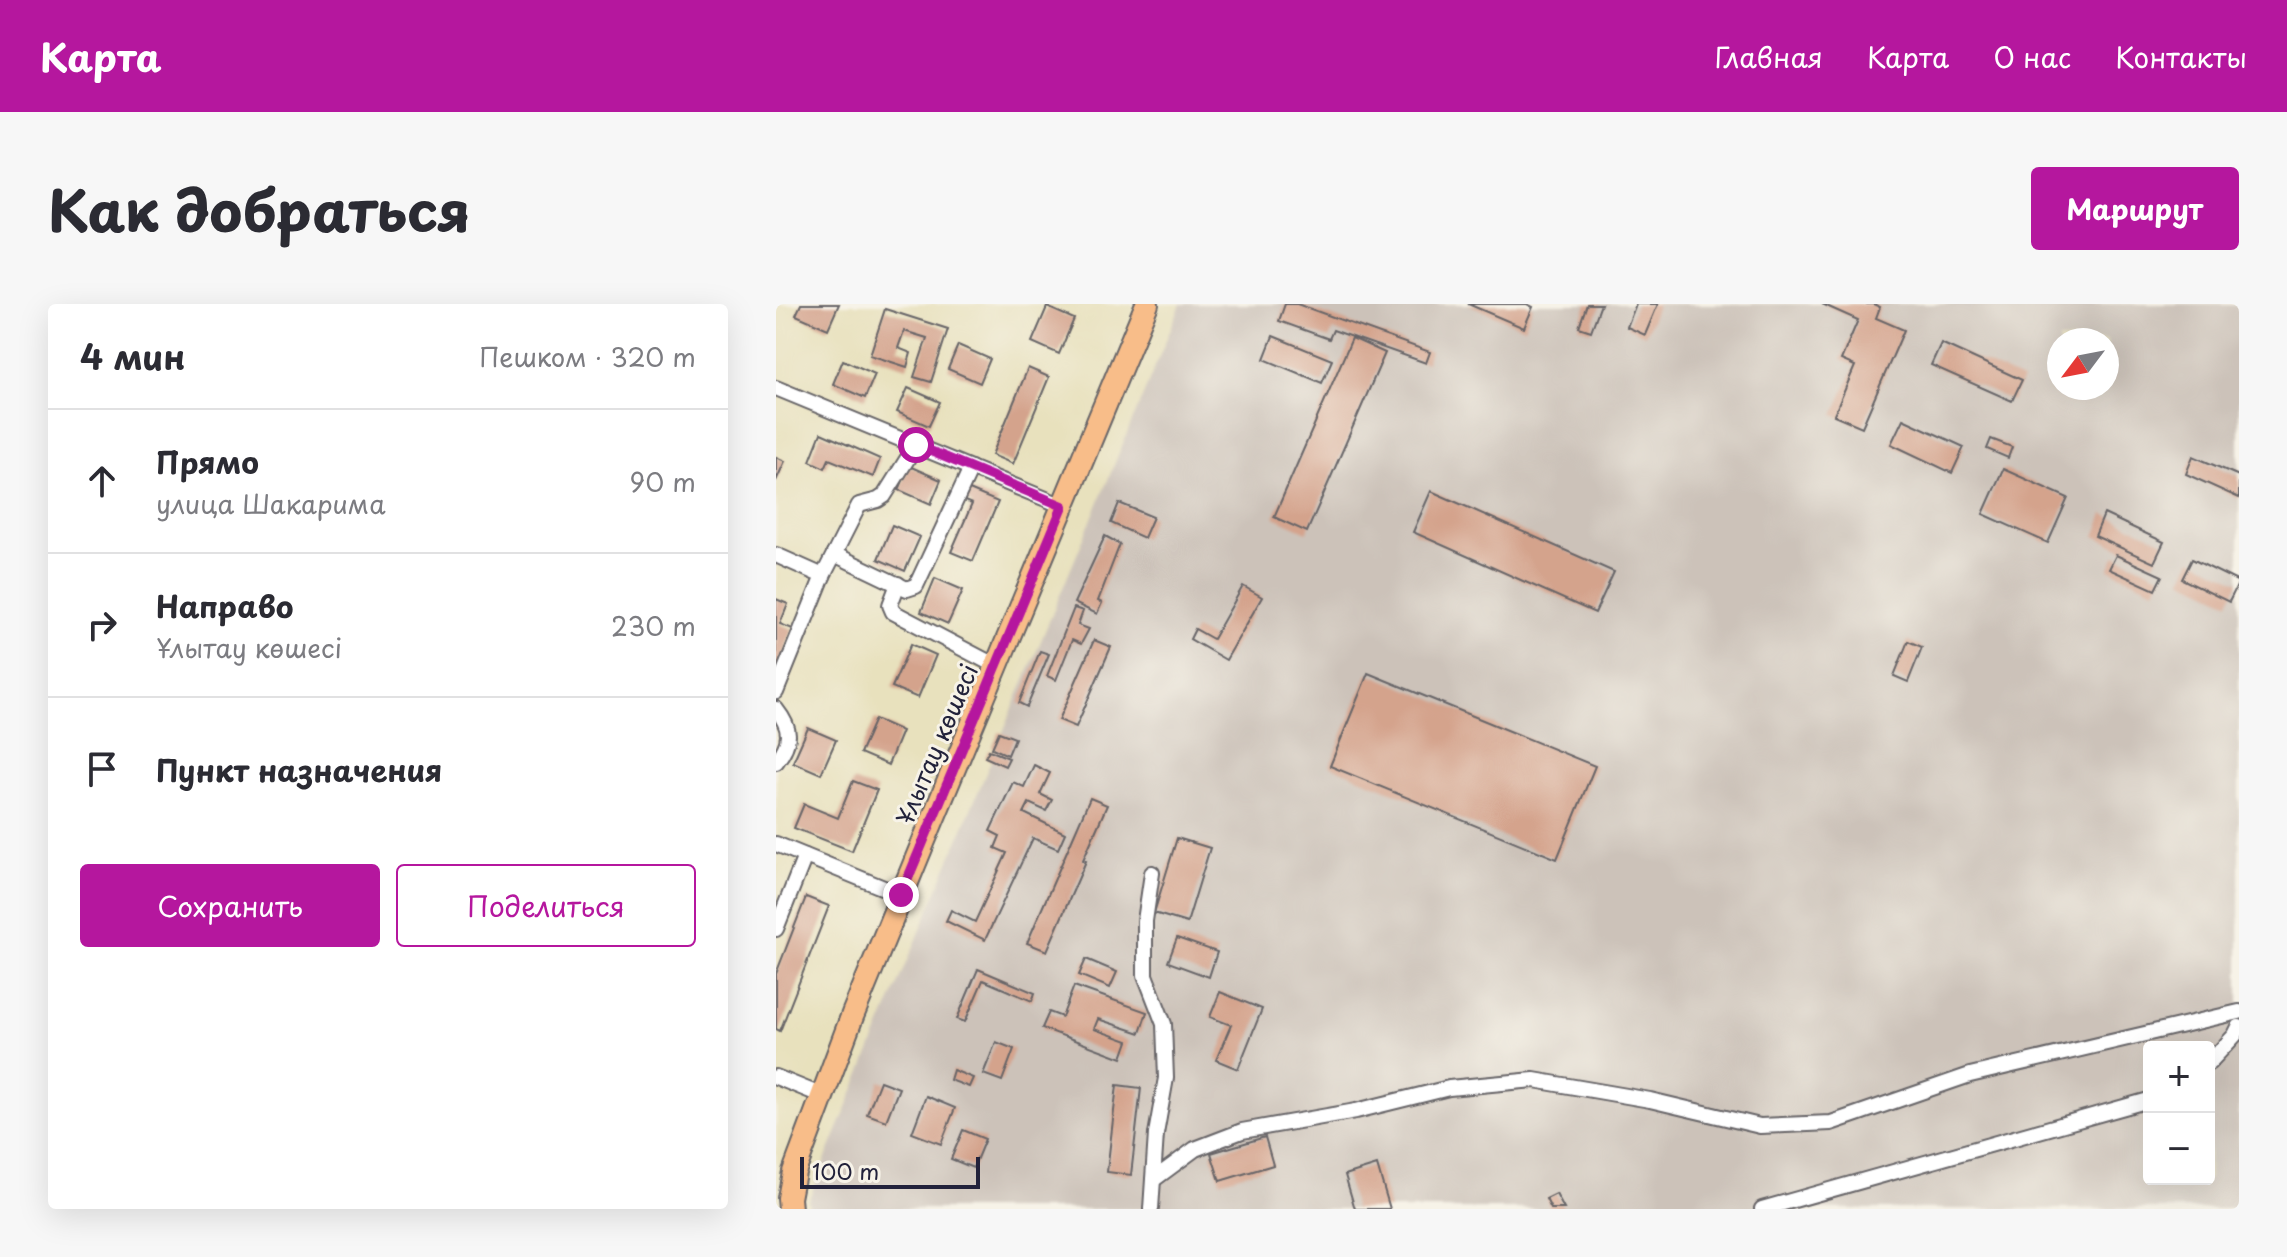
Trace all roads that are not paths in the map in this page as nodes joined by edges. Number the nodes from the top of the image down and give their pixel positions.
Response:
1 (1147, 304) edge
2 (776, 388) edge
3 (916, 445) junction
4 (971, 468) junction
5 (1063, 506) junction
6 (834, 554) junction
7 (776, 555) edge
8 (823, 576) junction
9 (898, 584) junction
10 (996, 666) junction
11 (776, 692) edge
12 (776, 709) edge
13 (776, 762) edge
14 (776, 844) edge
15 (805, 856) junction
16 (1152, 873) dead end
17 (901, 895) junction
18 (776, 929) edge
19 (2239, 1012) edge
20 (2239, 1027) edge
21 (2215, 1057) edge
22 (776, 1077) edge
23 (823, 1096) junction
24 (2143, 1102) edge
25 (1153, 1180) junction
26 (790, 1209) edge
27 (1151, 1209) edge
28 (1762, 1209) edge

1 - 5 main road, Ұлытау көшесі
2 - 3 street
3 - 4 street
3 - 6 street
4 - 5 street
4 - 9 street
5 - 10 main road, Ұлытау көшесі
6 - 8 street
6 - 9 street
7 - 8 street
8 - 11 street
9 - 10 street
10 - 17 main road, Ұлытау көшесі
12 - 13 street
14 - 15 street
15 - 17 street
15 - 18 street
16 - 25 street
17 - 23 main road, Ұлытау көшесі
19 - 25 street
20 - 21 street
22 - 23 street
23 - 26 main road, Ұлытау көшесі
24 - 28 street
25 - 27 street

